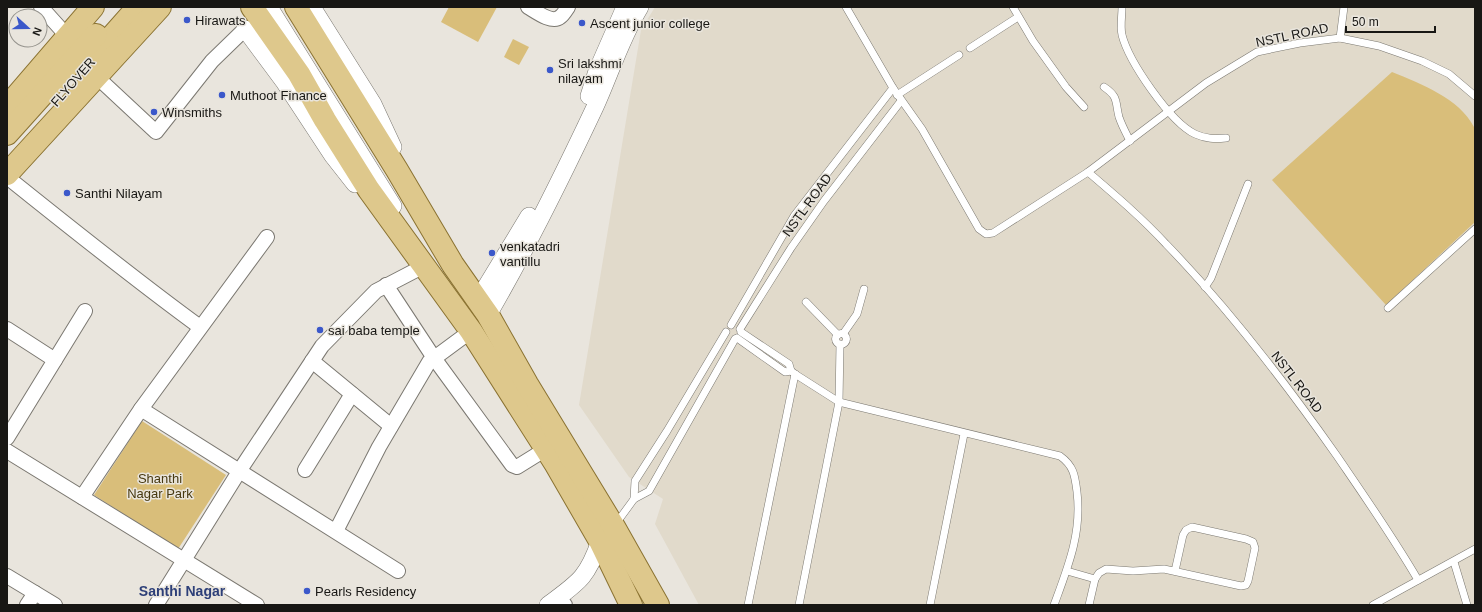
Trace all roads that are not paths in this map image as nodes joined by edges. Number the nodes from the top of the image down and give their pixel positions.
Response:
1 (41, 7) edge
2 (93, 7) edge
3 (122, 7) edge
4 (138, 7) edge
5 (160, 7) edge
6 (252, 7) edge
7 (269, 7) edge
8 (278, 7) edge
9 (296, 7) edge
10 (312, 7) edge
11 (528, 7) edge
12 (568, 7) edge
13 (625, 7) edge
14 (640, 7) edge
15 (846, 7) edge
16 (1013, 7) edge
17 (1122, 7) edge
18 (1344, 7) edge
19 (1018, 17) junction
20 (245, 29) joint
21 (68, 37) junction
22 (1340, 38) junction
23 (970, 48) dead end
24 (959, 55) dead end
25 (97, 77) junction
26 (1104, 87) dead end
27 (893, 88) junction
28 (1475, 96) edge
29 (899, 98) junction
30 (9, 100) edge
31 (1084, 107) dead end
32 (1167, 111) junction
33 (7, 134) edge
34 (1226, 138) dead end
35 (1130, 141) junction
36 (7, 156) edge
37 (397, 170) junction
38 (1088, 172) junction
39 (7, 174) edge
40 (7, 177) edge
41 (1248, 184) dead end
42 (369, 190) junction
43 (1475, 229) edge
44 (267, 237) dead end
45 (453, 265) junction
46 (429, 272) junction
47 (386, 285) junction
48 (1205, 287) junction
49 (864, 289) dead end
50 (806, 302) dead end
51 (483, 308) junction
52 (1388, 308) dead end
53 (85, 311) dead end
54 (731, 325) junction
55 (200, 327) junction
56 (7, 329) edge
57 (471, 331) junction
58 (726, 332) junction
59 (840, 334) junction
60 (738, 335) junction
61 (434, 358) junction
62 (55, 360) junction
63 (312, 361) junction
64 (793, 373) junction
65 (352, 394) junction
66 (838, 402) junction
67 (141, 409) junction
68 (391, 426) junction
69 (964, 434) junction
70 (7, 438) edge
71 (546, 449) junction
72 (7, 451) edge
73 (240, 470) junction
74 (305, 470) dead end
75 (82, 497) junction
76 (634, 499) junction
77 (336, 531) junction
78 (607, 534) junction
79 (1475, 549) edge
80 (184, 559) junction
81 (1454, 562) junction
82 (398, 571) dead end
83 (1067, 571) junction
84 (1175, 571) junction
85 (7, 576) edge
86 (1095, 579) junction
87 (1418, 580) junction
88 (35, 593) junction
89 (27, 605) edge
90 (55, 605) edge
91 (156, 605) edge
92 (256, 605) edge
93 (560, 605) edge
94 (630, 605) edge
95 (658, 605) edge
96 (748, 605) edge
97 (800, 605) edge
98 (930, 605) edge
99 (1054, 605) edge
100 (1089, 605) edge
101 (1373, 605) edge
102 (1466, 605) edge

1 - 21 street
2 - 21 main road
3 - 33 main road, FLYOVER
4 - 36 main road, FLYOVER
5 - 25 main road
6 - 42 main road
7 - 46 street
8 - 45 street
9 - 37 main road
10 - 37 street
11 - 12 street
13 - 51 street
14 - 51 street
15 - 27 lane, NSTL ROAD
16 - 19 lane
17 - 32 lane
18 - 22 lane
19 - 23 lane
19 - 31 lane
20 - 25 street
20 - 42 street
21 - 30 main road
22 - 28 lane, NSTL ROAD
22 - 32 lane, NSTL ROAD
24 - 29 lane
25 - 39 main road
26 - 35 lane
27 - 29 lane, NSTL ROAD
27 - 54 lane
29 - 38 lane, NSTL ROAD
29 - 60 lane, NSTL ROAD
32 - 34 lane
32 - 35 lane, NSTL ROAD
35 - 38 lane, NSTL ROAD
37 - 45 main road
38 - 48 lane, NSTL ROAD
40 - 55 street
41 - 48 lane
42 - 46 main road
43 - 52 lane
44 - 55 street
45 - 51 main road
46 - 47 street
46 - 57 main road
47 - 61 street
47 - 63 street
48 - 87 lane, NSTL ROAD
49 - 59 lane
50 - 59 lane
51 - 78 main road
53 - 62 street
54 - 58 lane
54 - 60 lane
55 - 67 street
56 - 62 street
57 - 61 street
57 - 71 main road
58 - 60 lane
58 - 76 lane
59 - 66 lane
60 - 64 lane
60 - 76 lane, NSTL ROAD
61 - 68 street
61 - 71 street
62 - 70 street
63 - 65 street
63 - 73 street
64 - 66 lane
64 - 96 lane
65 - 68 street
65 - 74 street
66 - 69 lane
66 - 97 lane
67 - 73 street
67 - 75 street
68 - 77 street
69 - 83 lane
69 - 98 lane
71 - 78 main road
72 - 75 street
73 - 77 street
73 - 80 street
75 - 80 street
76 - 78 lane
77 - 82 street
78 - 93 street
78 - 94 main road
78 - 95 main road
79 - 81 lane
80 - 91 street
80 - 92 street
81 - 87 lane
81 - 102 lane
83 - 86 lane
83 - 99 lane
84 - 84 lane
84 - 86 lane
85 - 88 street
86 - 100 lane
87 - 101 lane
88 - 89 street
88 - 90 street

